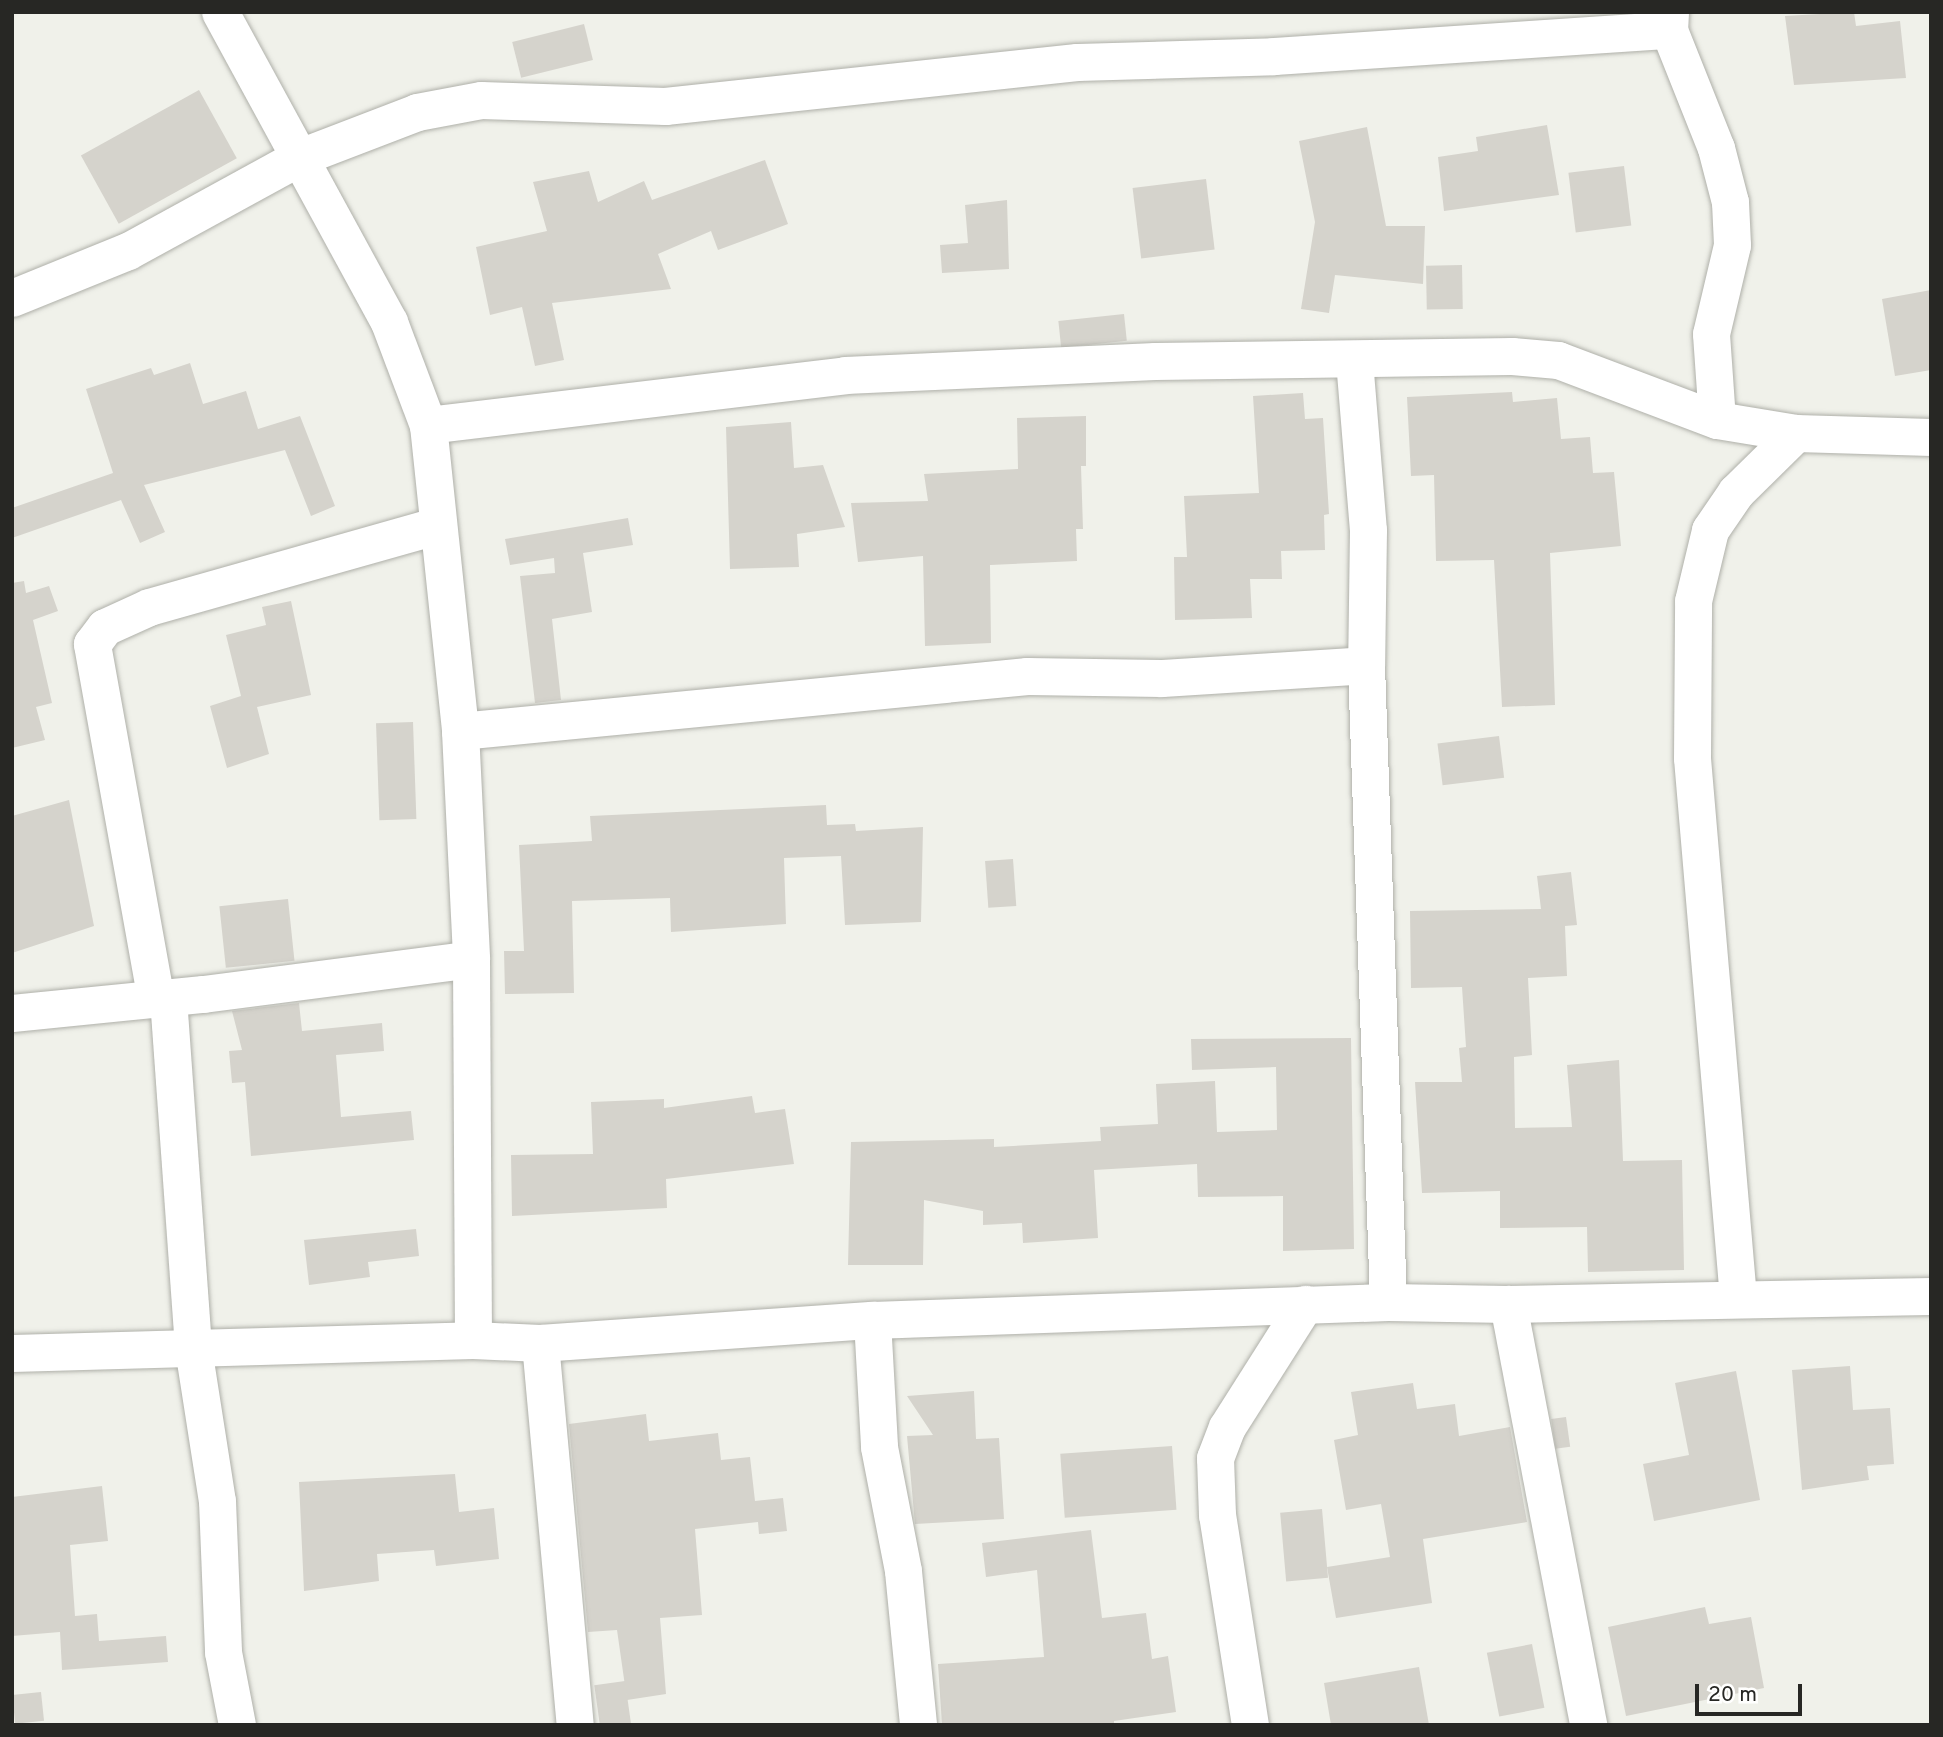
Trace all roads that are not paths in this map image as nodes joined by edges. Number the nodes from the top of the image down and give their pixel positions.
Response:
1 (235, 18) edge
2 (1670, 21) edge
3 (300, 157) junction
4 (12, 298) edge
5 (1354, 360) junction
6 (1717, 420) junction
7 (428, 425) junction
8 (1796, 433) junction
9 (1931, 437) edge
10 (435, 526) junction
11 (1366, 665) junction
12 (460, 731) junction
13 (471, 959) junction
14 (162, 999) junction
15 (12, 1013) edge
16 (1931, 1296) edge
17 (1738, 1298) junction
18 (1388, 1302) junction
19 (1305, 1304) junction
20 (1508, 1304) junction
21 (872, 1320) junction
22 (473, 1339) junction
23 (541, 1343) junction
24 (193, 1348) junction
25 (12, 1353) edge
26 (237, 1725) edge
27 (575, 1725) edge
28 (918, 1725) edge
29 (1250, 1725) edge
30 (1588, 1725) edge

1 - 3 street
2 - 3 street
2 - 6 street
3 - 4 street
3 - 7 street
5 - 6 street
5 - 7 street
5 - 11 street
6 - 8 street
7 - 10 street
8 - 9 street
8 - 17 street
10 - 12 street
10 - 14 street
11 - 12 street
11 - 18 street
12 - 13 street
13 - 14 street
13 - 22 street
14 - 15 street
14 - 24 street
16 - 17 street
17 - 20 street
18 - 19 street
18 - 20 street
19 - 21 street
19 - 29 street
20 - 30 street
21 - 23 street
21 - 28 street
22 - 23 street
22 - 24 street
23 - 27 street
24 - 25 street
24 - 26 street

